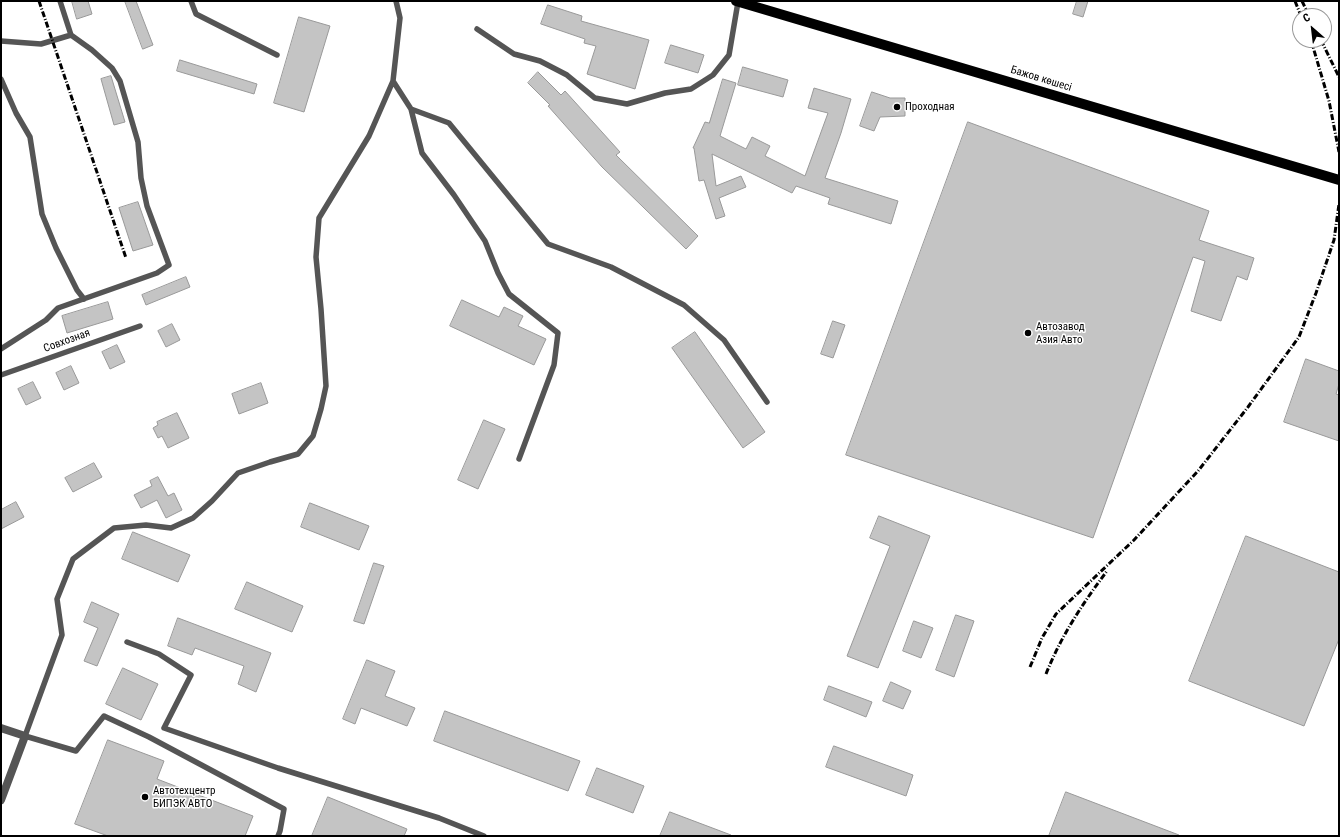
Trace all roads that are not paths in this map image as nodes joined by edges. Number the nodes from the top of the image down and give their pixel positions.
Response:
1 (60, 1) edge
2 (192, 1) edge
3 (396, 1) edge
4 (737, 1) edge
5 (477, 29) dead end
6 (71, 35) junction
7 (1, 41) edge
8 (277, 55) dead end
9 (1, 79) edge
10 (393, 81) junction
11 (411, 109) junction
12 (1339, 180) edge
13 (84, 299) junction
14 (140, 326) dead end
15 (1, 349) edge
16 (1, 375) edge
17 (767, 402) dead end
18 (519, 459) dead end
19 (127, 642) dead end
20 (1, 728) edge
21 (25, 736) junction
22 (1, 800) edge
23 (278, 836) edge
24 (484, 836) edge

1 - 6 lane
2 - 8 lane
3 - 10 lane
4 - 5 lane
4 - 12 main road, Бажов көшесі
6 - 7 lane
6 - 13 lane
9 - 13 lane
10 - 11 lane
10 - 21 lane
11 - 17 lane
11 - 18 lane
13 - 15 lane
14 - 16 lane, Совхозная
19 - 24 lane
20 - 21 street
21 - 22 street
21 - 23 lane

